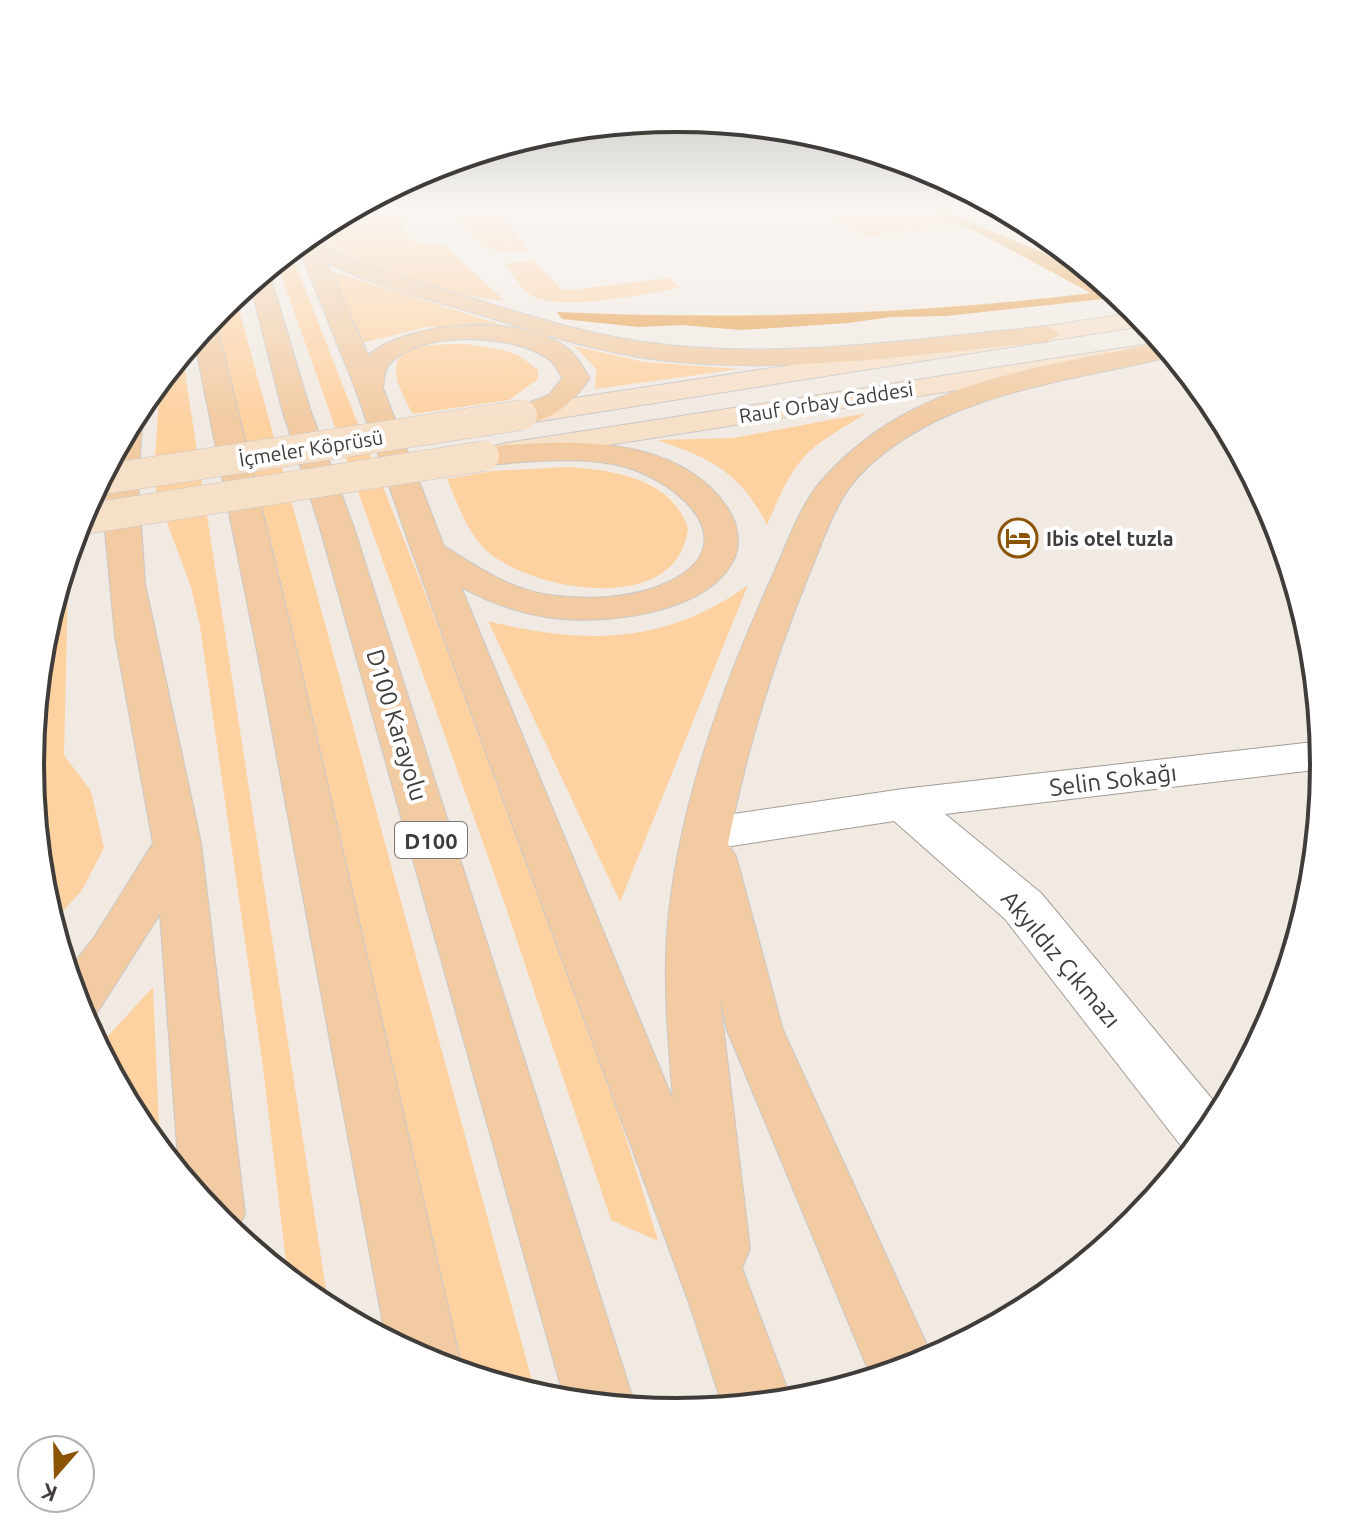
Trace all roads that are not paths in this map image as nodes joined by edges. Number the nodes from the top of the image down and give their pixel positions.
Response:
1 (323, 279) edge
2 (389, 279) edge
3 (262, 287) edge
4 (1129, 321) edge
5 (1047, 334) junction
6 (207, 341) edge
7 (1156, 351) edge
8 (1156, 352) edge
9 (369, 388) junction
10 (522, 415) junction
11 (126, 453) edge
12 (484, 456) junction
13 (113, 478) edge
14 (94, 518) edge
15 (429, 552) junction
16 (1310, 757) edge
17 (903, 804) junction
18 (706, 834) junction
19 (177, 843) junction
20 (85, 988) edge
21 (1197, 1125) edge
22 (212, 1194) edge
23 (723, 1303) junction
24 (422, 1344) edge
25 (898, 1358) edge
26 (599, 1393) edge
27 (754, 1394) edge

1 - 9 highway
2 - 5 highway
3 - 26 highway, D100 Karayolu / D100
4 - 5 main road, Rauf Orbay Caddesi
5 - 10 main road, Rauf Orbay Caddesi
6 - 24 highway
7 - 12 main road, Rauf Orbay Caddesi
8 - 18 highway
9 - 10 highway
9 - 15 highway
10 - 13 main road, İçmeler Köprüsü, bridge
11 - 19 highway
12 - 14 main road, İçmeler Köprüsü, bridge
12 - 15 highway
15 - 23 highway
16 - 17 street, Selin Sokağı
17 - 18 street
17 - 21 street, Akyıldız Çıkmazı
18 - 23 highway
18 - 25 highway
19 - 20 highway
19 - 22 highway
23 - 27 highway

